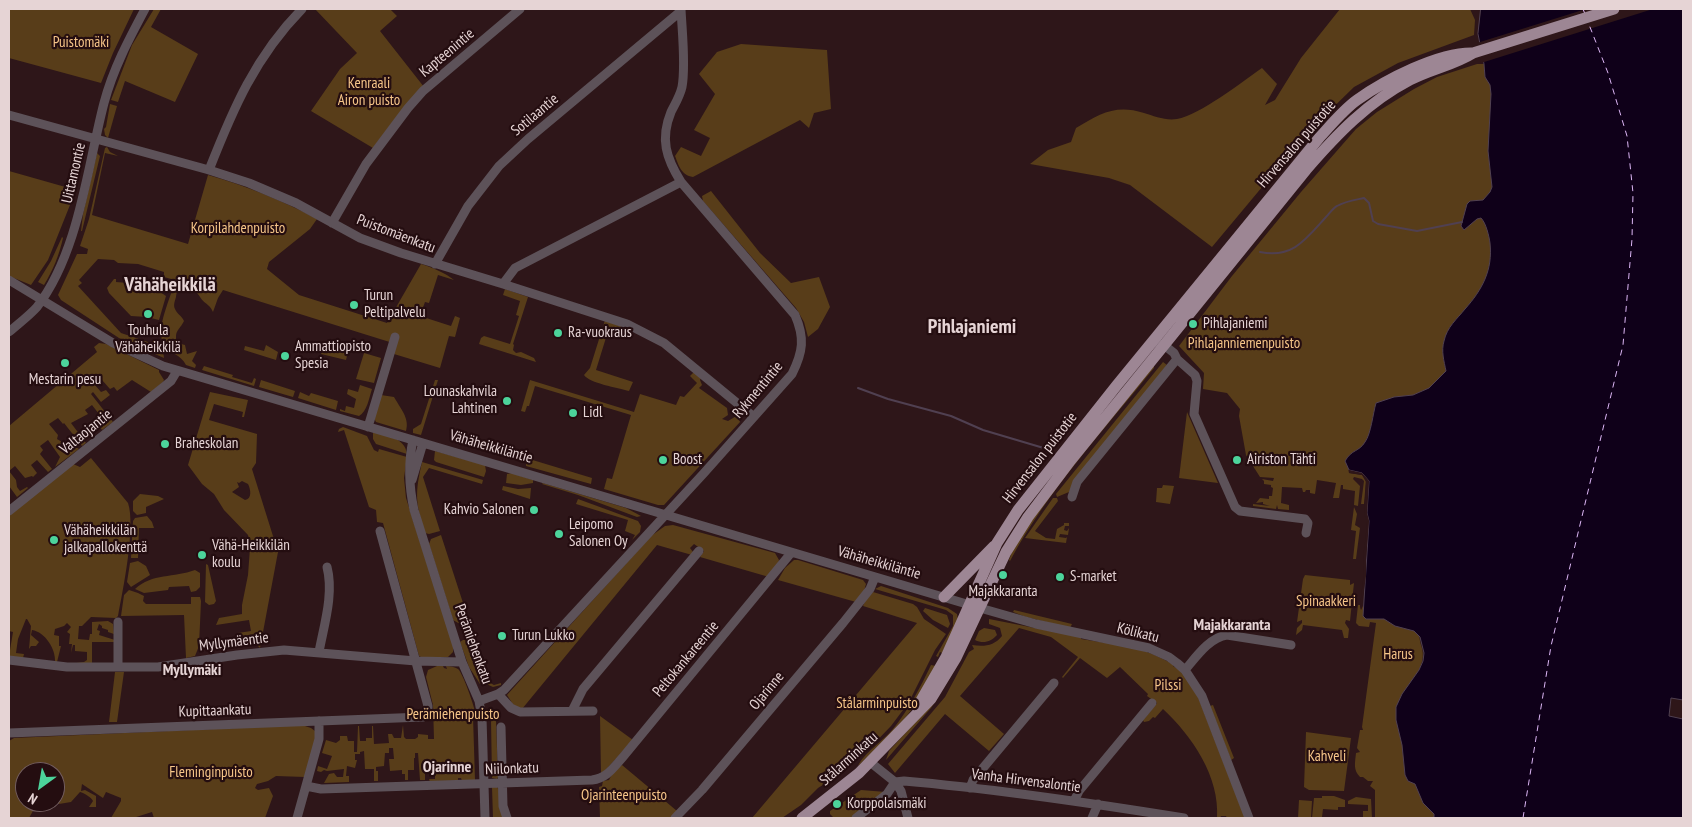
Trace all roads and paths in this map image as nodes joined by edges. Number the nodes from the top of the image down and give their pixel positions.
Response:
1 (145, 9) edge
2 (302, 9) edge
3 (520, 9) edge
4 (1614, 9) edge
5 (681, 10) edge
6 (9, 115) edge
7 (96, 140) junction
8 (209, 170) junction
9 (681, 182) junction
10 (332, 223) junction
11 (435, 264) junction
12 (9, 280) edge
13 (503, 284) junction
14 (42, 300) junction
15 (9, 332) edge
16 (395, 337) dead end
17 (1159, 346) junction
18 (1177, 359) junction
19 (177, 371) junction
20 (754, 417) junction
21 (368, 427) junction
22 (414, 440) junction
23 (423, 443) junction
24 (411, 483) junction
25 (1072, 497) dead end
26 (9, 511) edge
27 (665, 516) junction
28 (380, 531) dead end
29 (1306, 533) dead end
30 (998, 543) junction
31 (699, 551) dead end
32 (791, 553) junction
33 (327, 567) dead end
34 (875, 577) junction
35 (944, 597) junction
36 (975, 606) junction
37 (118, 622) dead end
38 (1291, 645) dead end
39 (319, 652) junction
40 (9, 660) edge
41 (416, 661) junction
42 (462, 662) junction
43 (118, 667) junction
44 (1185, 670) junction
45 (1054, 683) dead end
46 (498, 694) junction
47 (479, 701) junction
48 (1152, 703) dead end
49 (572, 711) junction
50 (593, 711) dead end
51 (319, 721) junction
52 (502, 726) dead end
53 (9, 733) edge
54 (870, 762) junction
55 (598, 779) joint
56 (502, 782) junction
57 (895, 782) junction
58 (484, 784) junction
59 (306, 786) junction
60 (970, 788) junction
61 (1074, 801) junction
62 (1098, 804) junction
63 (297, 818) edge
64 (485, 818) edge
65 (508, 818) edge
66 (675, 818) edge
67 (802, 818) edge
68 (856, 818) edge
69 (908, 818) edge
70 (1092, 818) edge
71 (1184, 818) edge
72 (1249, 818) edge

1 - 7 street, Uittamontie
2 - 8 street
3 - 10 street, Kapteenintie
4 - 17 main road, Hirvensalon puistotie
5 - 9 street, Rykmentintie
5 - 11 street, Sotilaantie
6 - 7 street, Puistomäenkatu
7 - 8 street, Puistomäenkatu
7 - 14 street, Uittamontie
8 - 10 street, Puistomäenkatu
9 - 13 street
9 - 20 street, Rykmentintie
10 - 11 street, Puistomäenkatu
11 - 13 street, Puistomäenkatu
12 - 14 street, Vähäheikkiläntie
13 - 20 street, Puistomäenkatu
14 - 15 street, Uittamontie
14 - 19 street, Vähäheikkiläntie
16 - 21 street
17 - 18 street
17 - 30 main road, Hirvensalon puistotie
17 - 36 main road, Hirvensalon puistotie
18 - 25 street
18 - 29 street
19 - 21 street, Vähäheikkiläntie
19 - 26 street, Valtaojantie
20 - 27 street, Rykmentintie
21 - 22 street, Vähäheikkiläntie
22 - 23 street, Vähäheikkiläntie
22 - 24 street, Perämiehenkatu
23 - 24 street, Perämiehenkatu
23 - 27 street, Vähäheikkiläntie
24 - 42 street, Perämiehenkatu
27 - 32 street, Vähäheikkiläntie
27 - 46 street, Rykmentintie
28 - 41 street
30 - 35 main road
30 - 36 main road, Hirvensalon puistotie
31 - 49 street
32 - 34 street, Vähäheikkiläntie
32 - 55 street, Peltokankareentie
33 - 39 street
34 - 35 street, Vähäheikkiläntie
34 - 66 street, Ojarinne
35 - 36 street, Vähäheikkiläntie
36 - 44 street, Kölikatu
36 - 54 main road, Stålarminkatu
37 - 43 street
38 - 44 street
39 - 41 street, Myllymäentie
39 - 43 street, Myllymäentie
40 - 43 street, Myllymäentie
41 - 42 street, Myllymäentie
41 - 51 street, Kupittaankatu
42 - 47 street, Perämiehenkatu
44 - 72 street, Kölikatu
45 - 60 street
46 - 47 street, Rykmentintie
46 - 49 street
47 - 58 street, Perämiehenkatu
48 - 61 street
49 - 50 street
51 - 53 street, Kupittaankatu
51 - 59 street
52 - 56 street
54 - 57 street
54 - 67 main road, Stålarminkatu
55 - 56 street, Niilonkatu
56 - 58 street, Niilonkatu
56 - 65 street
57 - 60 street, Vanha Hirvensalontie
57 - 68 street
57 - 69 street
58 - 59 street, Niilonkatu
58 - 64 street, Perämiehenkatu
59 - 63 street
60 - 61 street, Vanha Hirvensalontie
61 - 62 street, Vanha Hirvensalontie
62 - 70 street
62 - 71 street, Vanha Hirvensalontie

